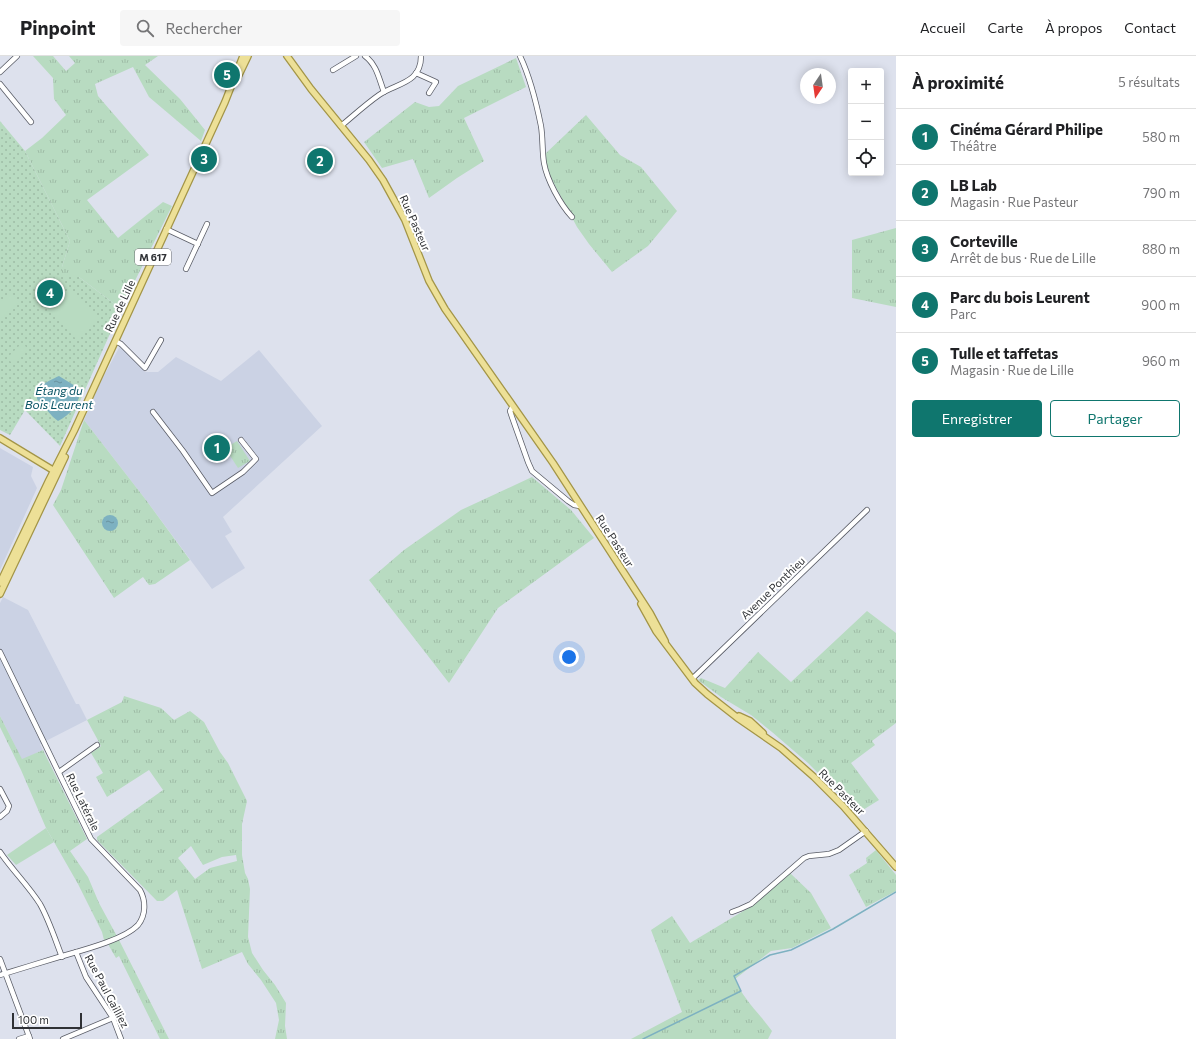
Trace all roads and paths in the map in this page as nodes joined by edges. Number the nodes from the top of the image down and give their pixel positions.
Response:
1 (17, 56) edge
2 (243, 56) edge
3 (248, 56) edge
4 (287, 56) edge
5 (356, 56) edge
6 (365, 56) edge
7 (421, 56) edge
8 (520, 56) edge
9 (333, 70) dead end
10 (0, 72) edge
11 (416, 73) junction
12 (0, 84) edge
13 (384, 92) junction
14 (429, 93) dead end
15 (225, 102) junction
16 (31, 122) dead end
17 (341, 126) junction
18 (572, 217) dead end
19 (207, 224) dead end
20 (166, 229) junction
21 (198, 244) junction
22 (186, 269) dead end
23 (161, 340) dead end
24 (114, 341) junction
25 (513, 406) junction
26 (153, 412) dead end
27 (0, 438) edge
28 (241, 440) dead end
29 (56, 471) junction
30 (580, 506) junction
31 (866, 510) dead end
32 (0, 583) edge
33 (0, 594) edge
34 (0, 652) edge
35 (692, 679) junction
36 (97, 745) dead end
37 (59, 772) junction
38 (0, 788) edge
39 (0, 817) edge
40 (866, 831) junction
41 (0, 852) edge
42 (896, 867) edge
43 (732, 912) dead end
44 (76, 952) junction
45 (62, 957) junction
46 (0, 958) edge
47 (6, 973) junction
48 (0, 975) edge
49 (114, 1018) junction
50 (29, 1038) edge
51 (19, 1039) edge
52 (64, 1039) edge
53 (121, 1039) edge

1 - 10 street
2 - 15 main road, Rue de Lille / M 617
3 - 15 main road, Rue de Lille / M 617
4 - 17 main road, Rue Pasteur
5 - 9 street
6 - 13 street
7 - 11 street
8 - 18 street
11 - 13 street
11 - 14 street
12 - 16 street
13 - 17 street
15 - 20 main road, Rue de Lille / M 617
17 - 25 main road, Rue Pasteur
19 - 21 street
20 - 21 street
20 - 24 main road, Rue de Lille / M 617
21 - 22 street
23 - 24 street
24 - 29 main road, Rue de Lille / M 617
25 - 30 main road, Rue Pasteur
25 - 30 street, Rue Pasteur
26 - 28 street
27 - 29 main road
29 - 32 main road, Rue de Lille / M 617
29 - 33 main road, Rue de Lille / M 617
30 - 35 main road, Rue Pasteur
31 - 35 street, Avenue Ponthieu
34 - 37 street, Rue Latérale
35 - 40 main road, Rue Pasteur
36 - 37 street
37 - 44 street, Rue Latérale
38 - 39 street
40 - 42 main road, Rue Pasteur
40 - 43 street
41 - 45 street
44 - 45 street, Rue Latérale
44 - 49 street, Rue Paul Gailliez
45 - 47 street, Rue Latérale
46 - 47 street
47 - 48 street, Rue Latérale
47 - 50 street
49 - 52 street
49 - 53 street, Rue Paul Gailliez
50 - 51 street

